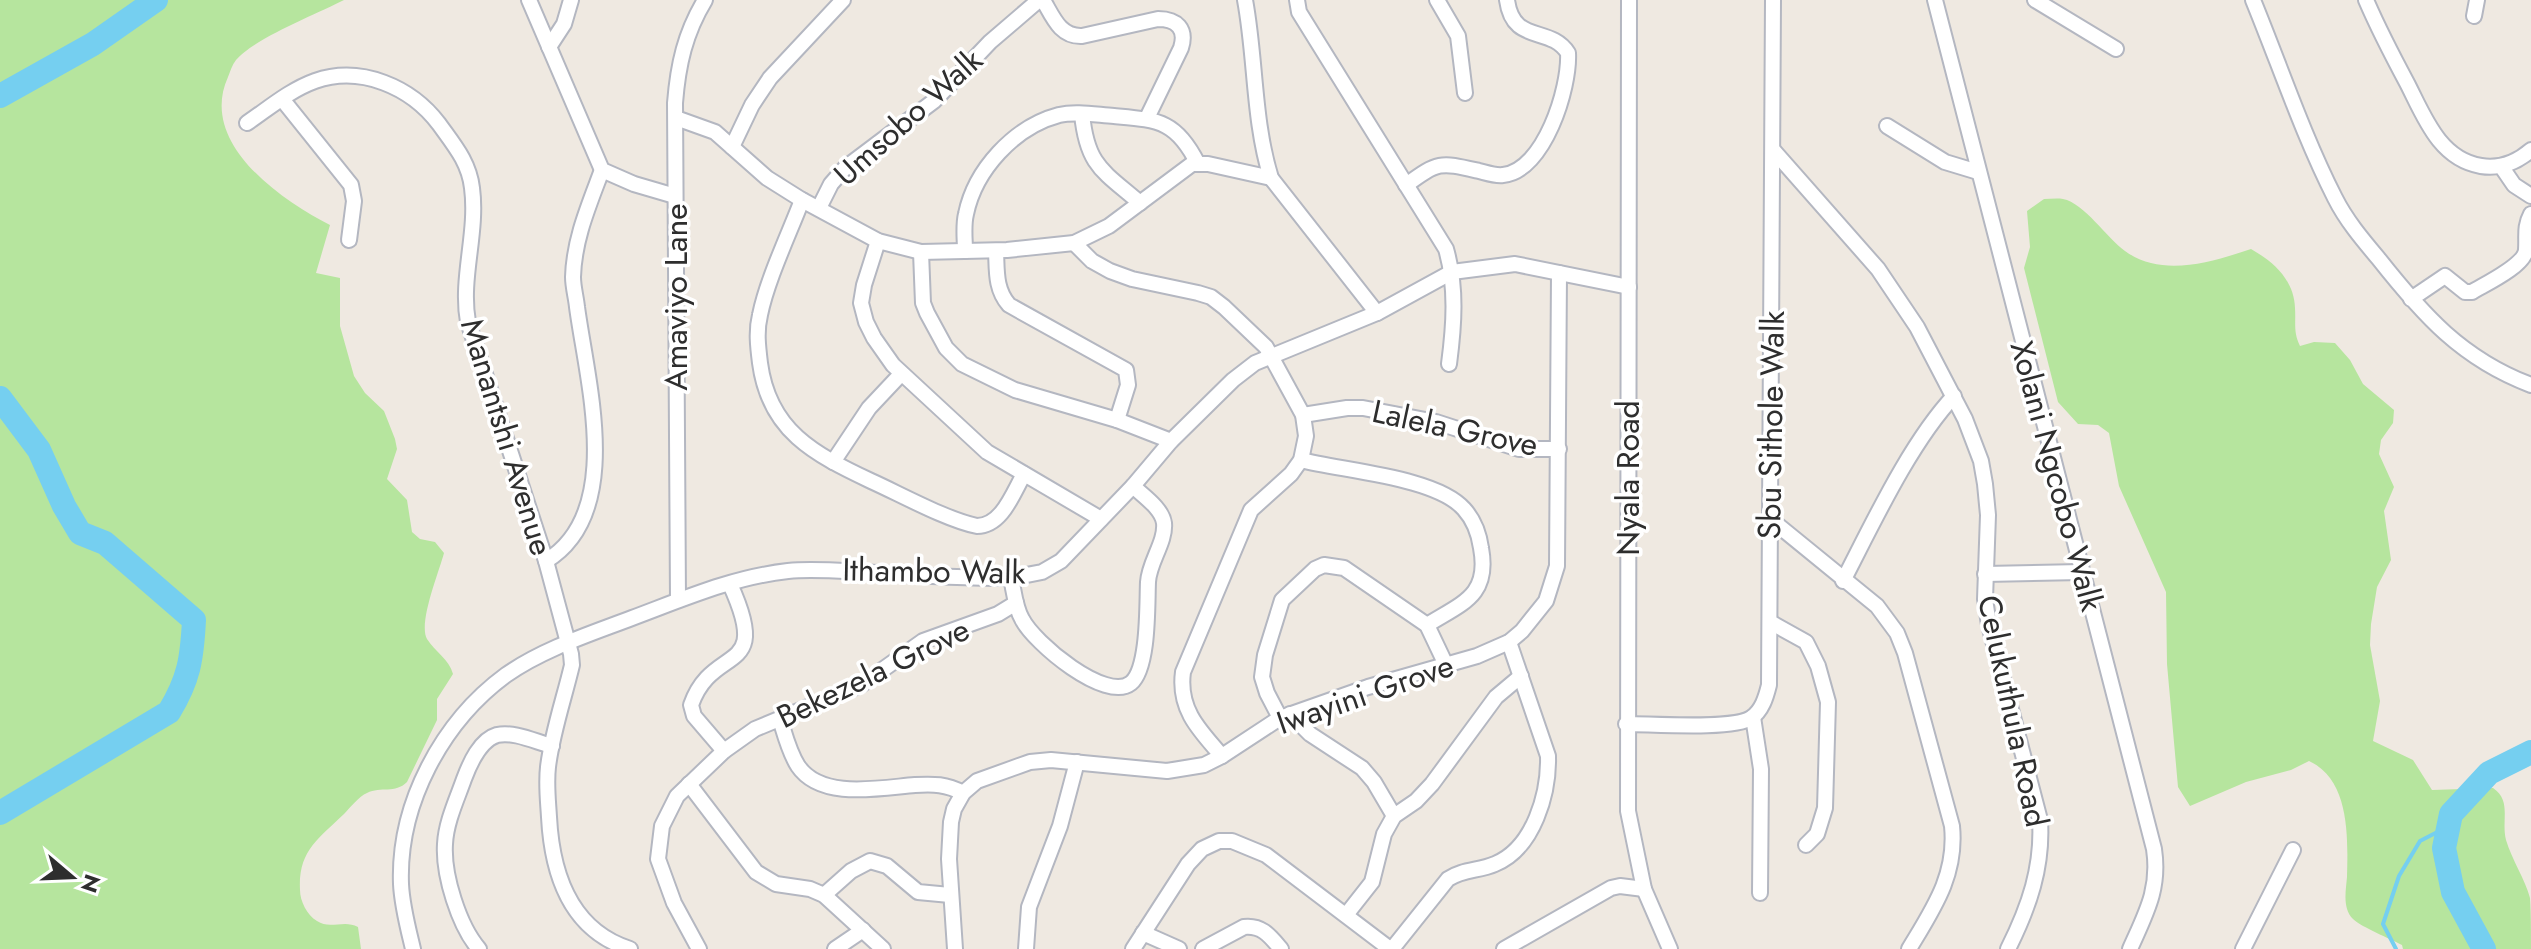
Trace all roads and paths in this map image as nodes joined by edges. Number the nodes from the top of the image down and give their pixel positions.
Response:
1 (529, 0) edge
2 (571, 0) edge
3 (705, 0) edge
4 (843, 0) edge
5 (1041, 0) edge
6 (1245, 0) edge
7 (1297, 0) edge
8 (1437, 0) edge
9 (1507, 0) edge
10 (1629, 0) edge
11 (1773, 0) edge
12 (1935, 0) edge
13 (2035, 0) edge
14 (2071, 0) edge
15 (2253, 0) edge
16 (2366, 0) edge
17 (2477, 0) edge
18 (2063, 16) junction
19 (2474, 16) dead end
20 (549, 47) junction
21 (2116, 49) dead end
22 (1465, 93) dead end
23 (282, 99) junction
24 (1082, 114) junction
25 (676, 118) junction
26 (1147, 118) junction
27 (247, 123) dead end
28 (1887, 126) dead end
29 (732, 147) junction
30 (1773, 150) junction
31 (2531, 150) edge
32 (1198, 164) junction
33 (2501, 166) junction
34 (602, 170) junction
35 (1978, 172) junction
36 (1271, 178) junction
37 (1406, 185) junction
38 (675, 196) junction
39 (2531, 196) edge
40 (802, 200) junction
41 (1140, 203) junction
42 (819, 208) junction
43 (2531, 214) edge
44 (349, 240) dead end
45 (878, 241) junction
46 (1074, 243) junction
47 (965, 251) junction
48 (996, 251) junction
49 (921, 252) junction
50 (1452, 272) junction
51 (1559, 273) junction
52 (1629, 287) junction
53 (2411, 299) junction
54 (1377, 313) junction
55 (1271, 357) junction
56 (1449, 364) dead end
57 (901, 374) junction
58 (2531, 385) edge
59 (1954, 396) junction
60 (1303, 415) junction
61 (1117, 420) junction
62 (1171, 441) junction
63 (1559, 449) junction
64 (1301, 460) junction
65 (833, 462) junction
66 (1024, 474) junction
67 (1133, 486) junction
68 (1769, 518) junction
69 (1101, 519) junction
70 (546, 561) junction
71 (2082, 572) junction
72 (1985, 574) junction
73 (1011, 578) junction
74 (1843, 581) junction
75 (730, 584) junction
76 (678, 600) junction
77 (1016, 603) junction
78 (1770, 622) junction
79 (1427, 625) junction
80 (569, 642) junction
81 (1509, 642) junction
82 (1446, 665) junction
83 (1521, 676) junction
84 (1285, 716) junction
85 (1753, 717) junction
86 (780, 719) junction
87 (1626, 724) junction
88 (552, 746) junction
89 (724, 751) junction
90 (1222, 756) junction
91 (1077, 762) junction
92 (689, 784) junction
93 (963, 793) junction
94 (1394, 816) junction
95 (1806, 845) dead end
96 (2293, 850) dead end
97 (1644, 889) junction
98 (1760, 893) dead end
99 (824, 895) junction
100 (950, 895) junction
101 (1346, 915) junction
102 (863, 930) junction
103 (1143, 933) junction
104 (1387, 948) edge
105 (413, 949) edge
106 (479, 949) edge
107 (630, 949) edge
108 (699, 949) edge
109 (835, 949) edge
110 (883, 949) edge
111 (955, 949) edge
112 (1026, 949) edge
113 (1133, 949) edge
114 (1179, 949) edge
115 (1203, 949) edge
116 (1281, 949) edge
117 (1504, 949) edge
118 (1670, 949) edge
119 (1909, 949) edge
120 (2008, 949) edge
121 (2130, 949) edge
122 (2243, 949) edge

1 - 20 street
2 - 20 street
3 - 25 street, Amaviyo Lane
4 - 29 street
5 - 26 street
5 - 42 street, Umsobo Walk
6 - 36 street
7 - 37 street
8 - 22 street
9 - 37 street
10 - 52 street, Nyala Road
11 - 30 street, Sbu Sithole Walk
12 - 35 street, Xolani Ngcobo Walk
13 - 18 street
14 - 18 street
15 - 53 street
16 - 33 street
17 - 19 street
18 - 21 street
20 - 34 street
23 - 27 street, Manantshi Avenue
23 - 44 street
23 - 70 street, Manantshi Avenue
24 - 26 street
24 - 41 street
24 - 47 street
25 - 29 street
25 - 38 street, Amaviyo Lane
26 - 32 street
28 - 35 street
29 - 40 street
30 - 59 street, Celukuthula Road
30 - 68 street, Sbu Sithole Walk
31 - 33 street
32 - 36 street
32 - 41 street
33 - 39 street
34 - 38 street
34 - 70 street
35 - 71 street, Xolani Ngcobo Walk
36 - 54 street
37 - 50 street
38 - 76 street, Amaviyo Lane
40 - 42 street
40 - 65 street
41 - 46 street
42 - 45 street
43 - 53 street
45 - 49 street
45 - 57 street
46 - 48 street
46 - 55 street
47 - 48 street
47 - 49 street
48 - 61 street
49 - 61 street
50 - 51 street, Ithambo Walk
50 - 54 street, Ithambo Walk
50 - 56 street
51 - 52 street, Ithambo Walk
51 - 63 street, Iwayini Grove
52 - 87 street, Nyala Road
53 - 58 street
54 - 55 street, Ithambo Walk
55 - 60 street
55 - 62 street, Ithambo Walk
57 - 65 street
57 - 66 street
59 - 72 street, Celukuthula Road
59 - 74 street
60 - 63 street, Lalela Grove
60 - 64 street
61 - 62 street
62 - 67 street, Ithambo Walk
63 - 81 street, Iwayini Grove
64 - 79 street
64 - 90 street
65 - 66 street
66 - 69 street
67 - 69 street, Ithambo Walk
67 - 77 street
68 - 74 street
68 - 78 street, Sbu Sithole Walk
69 - 73 street, Ithambo Walk
70 - 80 street, Manantshi Avenue
71 - 72 street
71 - 121 street, Xolani Ngcobo Walk
72 - 120 street, Celukuthula Road
73 - 75 street, Ithambo Walk
73 - 77 street
74 - 119 street
75 - 76 street, Ithambo Walk
75 - 89 street
76 - 80 street, Ithambo Walk
77 - 86 street, Bekezela Grove
78 - 85 street, Sbu Sithole Walk
78 - 95 street
79 - 82 street
79 - 84 street
80 - 88 street, Manantshi Avenue
80 - 105 street, Ithambo Walk
81 - 82 street, Iwayini Grove
81 - 83 street
82 - 84 street, Iwayini Grove
83 - 94 street
83 - 104 street
84 - 90 street, Iwayini Grove
84 - 94 street
85 - 87 street
85 - 98 street
86 - 89 street, Bekezela Grove
86 - 93 street
87 - 97 street, Nyala Road
88 - 106 street
88 - 107 street, Manantshi Avenue
89 - 92 street, Bekezela Grove
90 - 91 street, Iwayini Grove
91 - 93 street, Iwayini Grove
91 - 112 street
92 - 99 street
92 - 108 street, Bekezela Grove
93 - 100 street
94 - 101 street
96 - 122 street
97 - 117 street
97 - 118 street, Nyala Road
99 - 100 street
99 - 102 street
100 - 111 street
101 - 103 street
101 - 104 street
102 - 109 street
102 - 110 street
103 - 113 street
103 - 114 street
115 - 116 street

